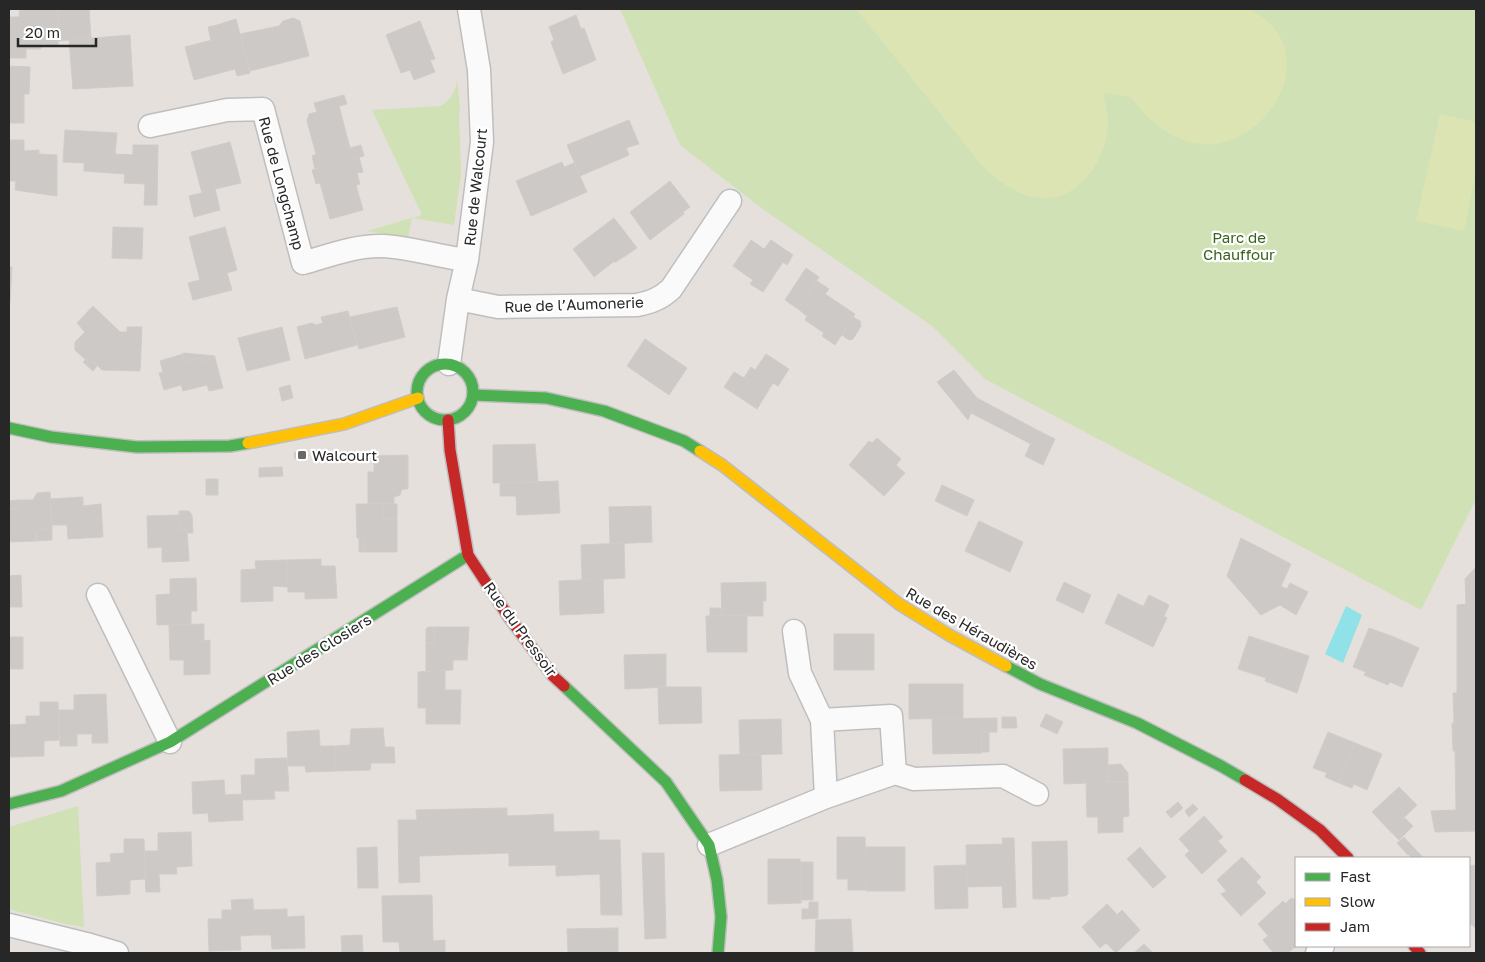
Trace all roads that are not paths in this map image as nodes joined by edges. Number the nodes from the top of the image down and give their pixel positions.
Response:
1 (469, 9) edge
2 (150, 126) dead end
3 (730, 202) dead end
4 (467, 260) junction
5 (458, 299) junction
6 (449, 364) junction
7 (473, 395) junction
8 (418, 398) junction
9 (448, 420) junction
10 (9, 428) edge
11 (468, 555) junction
12 (98, 595) dead end
13 (794, 631) dead end
14 (822, 720) junction
15 (170, 742) junction
16 (895, 773) junction
17 (1037, 794) dead end
18 (826, 797) junction
19 (9, 804) edge
20 (709, 845) junction
21 (1347, 857) edge
22 (9, 925) edge
23 (117, 953) edge
24 (718, 953) edge

1 - 4 street, Rue de Walcourt
2 - 4 street, Rue de Longchamp
3 - 5 street, Rue de l’Aumonerie
4 - 5 street, Rue de Walcourt
5 - 6 street, Rue de Walcourt
6 - 7 street
6 - 8 street
7 - 9 street
7 - 21 street, Rue des Héraudières
8 - 9 street
8 - 10 street
9 - 11 street, Rue du Pressoir
11 - 15 street, Rue des Closiers
11 - 20 street, Rue du Pressoir
12 - 15 street
13 - 14 street
14 - 16 street
14 - 18 street
15 - 19 street, Rue des Closiers
16 - 17 street
16 - 18 street
18 - 20 street
20 - 24 street, Rue du Pressoir
22 - 23 street

